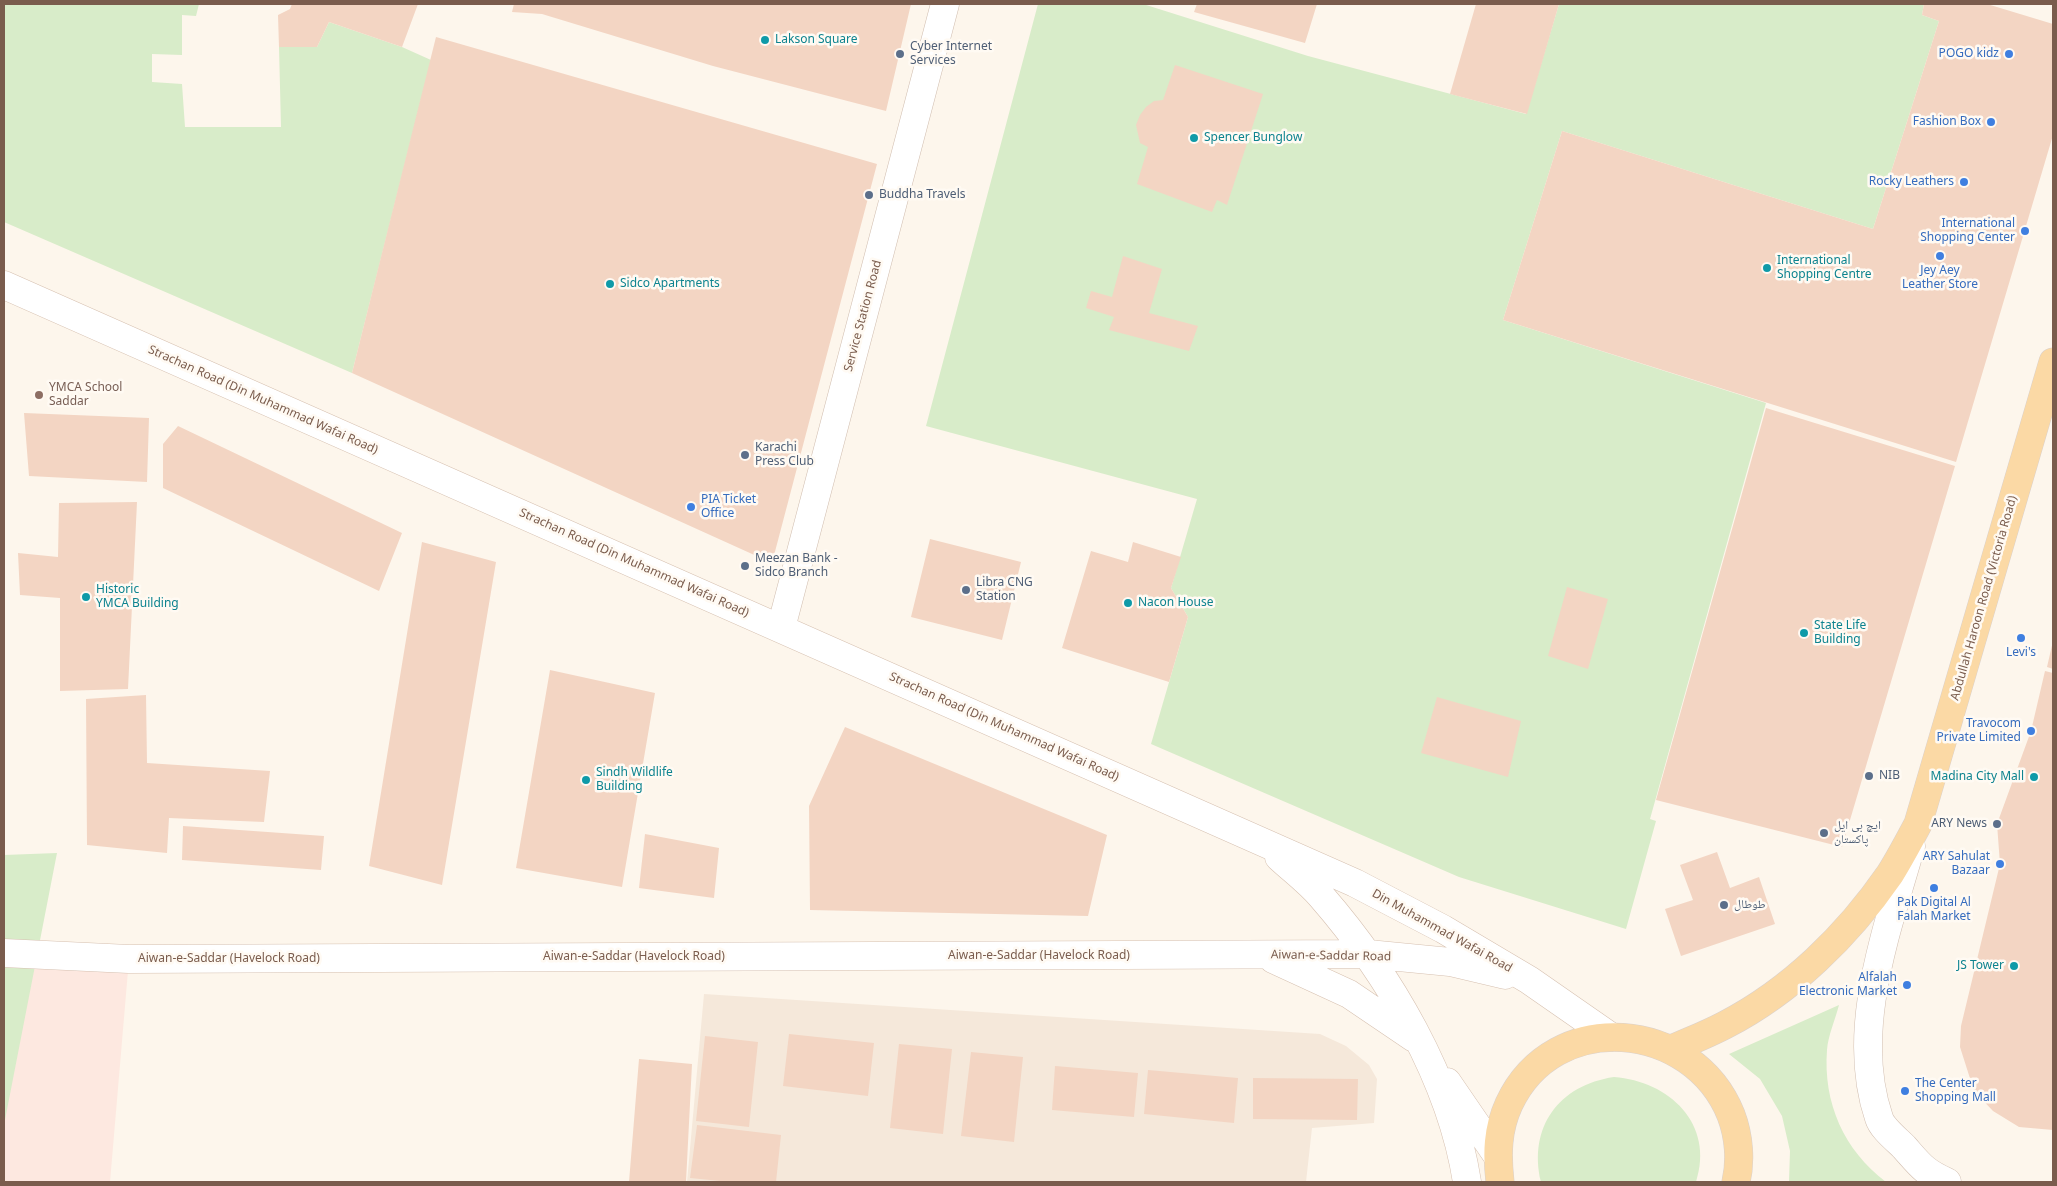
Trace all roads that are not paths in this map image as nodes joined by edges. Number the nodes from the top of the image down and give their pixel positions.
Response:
1 (945, 4) edge
2 (4, 285) edge
3 (2053, 362) edge
4 (781, 628) junction
5 (1918, 824) junction
6 (1263, 843) junction
7 (4, 953) edge
8 (1368, 954) junction
9 (1265, 956) junction
10 (1529, 980) junction
11 (1611, 1037) junction
12 (1421, 1043) junction
13 (1672, 1049) junction
14 (1497, 1154) junction
15 (1467, 1182) edge
16 (1500, 1182) edge
17 (1736, 1182) edge
18 (1947, 1182) edge

1 - 4 main road, Service Station Road
2 - 4 main road, Strachan Road (Din Muhammad Wafai Road)
3 - 5 main road, Abdullah Haroon Road (Victoria Road)
4 - 6 main road, Strachan Road (Din Muhammad Wafai Road)
5 - 13 main road, Abdullah Haroon Road (Victoria Road)
5 - 18 main road
6 - 8 main road
6 - 10 main road, Din Muhammad Wafai Road
7 - 9 main road, Aiwan-e-Saddar (Havelock Road)
8 - 9 main road, Aiwan-e-Saddar Road
8 - 10 main road, Aiwan-e-Saddar Road
8 - 12 main road
9 - 12 main road, Aiwan-e-Saddar Road
10 - 11 main road, Din Muhammad Wafai Road
11 - 13 main road
11 - 14 main road
12 - 14 main road, Aiwan-e-Saddar Road
12 - 15 main road
13 - 17 main road
14 - 16 main road

